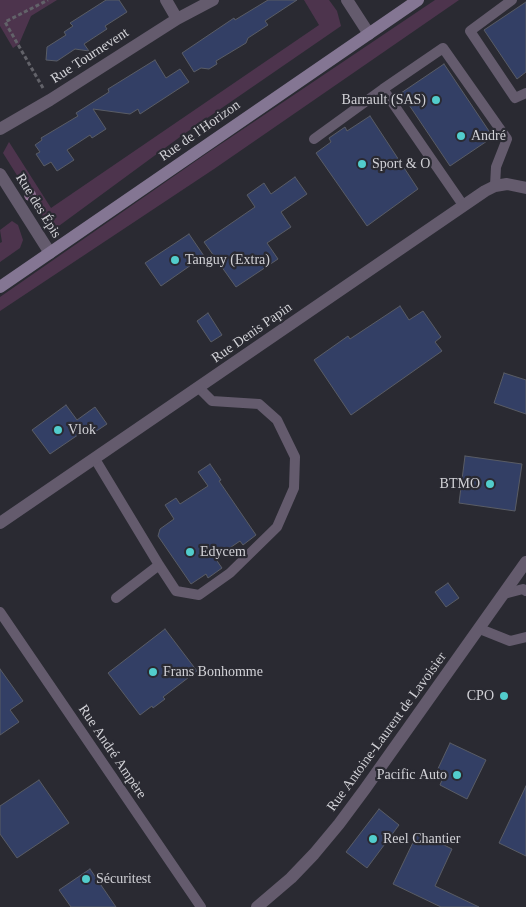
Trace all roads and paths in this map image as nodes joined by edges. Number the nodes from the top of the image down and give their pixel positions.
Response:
1 (48, 0) edge
2 (166, 0) edge
3 (213, 0) edge
4 (347, 0) edge
5 (418, 0) edge
6 (512, 0) edge
7 (177, 19) junction
8 (369, 34) junction
9 (383, 90) junction
10 (526, 93) edge
11 (50, 100) junction
12 (0, 129) edge
13 (314, 139) dead end
14 (0, 174) edge
15 (495, 186) junction
16 (526, 188) edge
17 (463, 205) junction
18 (50, 253) junction
19 (0, 287) edge
20 (199, 388) junction
21 (95, 459) junction
22 (0, 523) edge
23 (526, 562) edge
24 (159, 565) junction
25 (526, 591) edge
26 (504, 594) junction
27 (116, 598) dead end
28 (0, 612) edge
29 (480, 629) junction
30 (526, 637) edge
31 (201, 907) edge
32 (257, 907) edge

1 - 11 path
2 - 7 street
3 - 7 street, Rue Tournevent
4 - 8 street
5 - 8 main road, Rue de l'Horizon
6 - 10 lane
7 - 11 street, Rue Tournevent
8 - 18 main road, Rue de l'Horizon
9 - 13 lane
9 - 15 lane
9 - 17 lane
11 - 12 street, Rue Tournevent
14 - 18 street, Rue des Épis
15 - 16 street
15 - 17 street, Rue Denis Papin
17 - 20 street, Rue Denis Papin
18 - 19 main road, Rue de l'Horizon
20 - 21 street, Rue Denis Papin
20 - 24 lane
21 - 22 street, Rue Denis Papin
21 - 24 lane
23 - 26 street, Rue Antoine-Laurent de Lavoisier
24 - 27 lane
25 - 26 lane
26 - 29 street, Rue Antoine-Laurent de Lavoisier
28 - 31 lane, Rue André Ampère
29 - 30 lane
29 - 32 street, Rue Antoine-Laurent de Lavoisier

